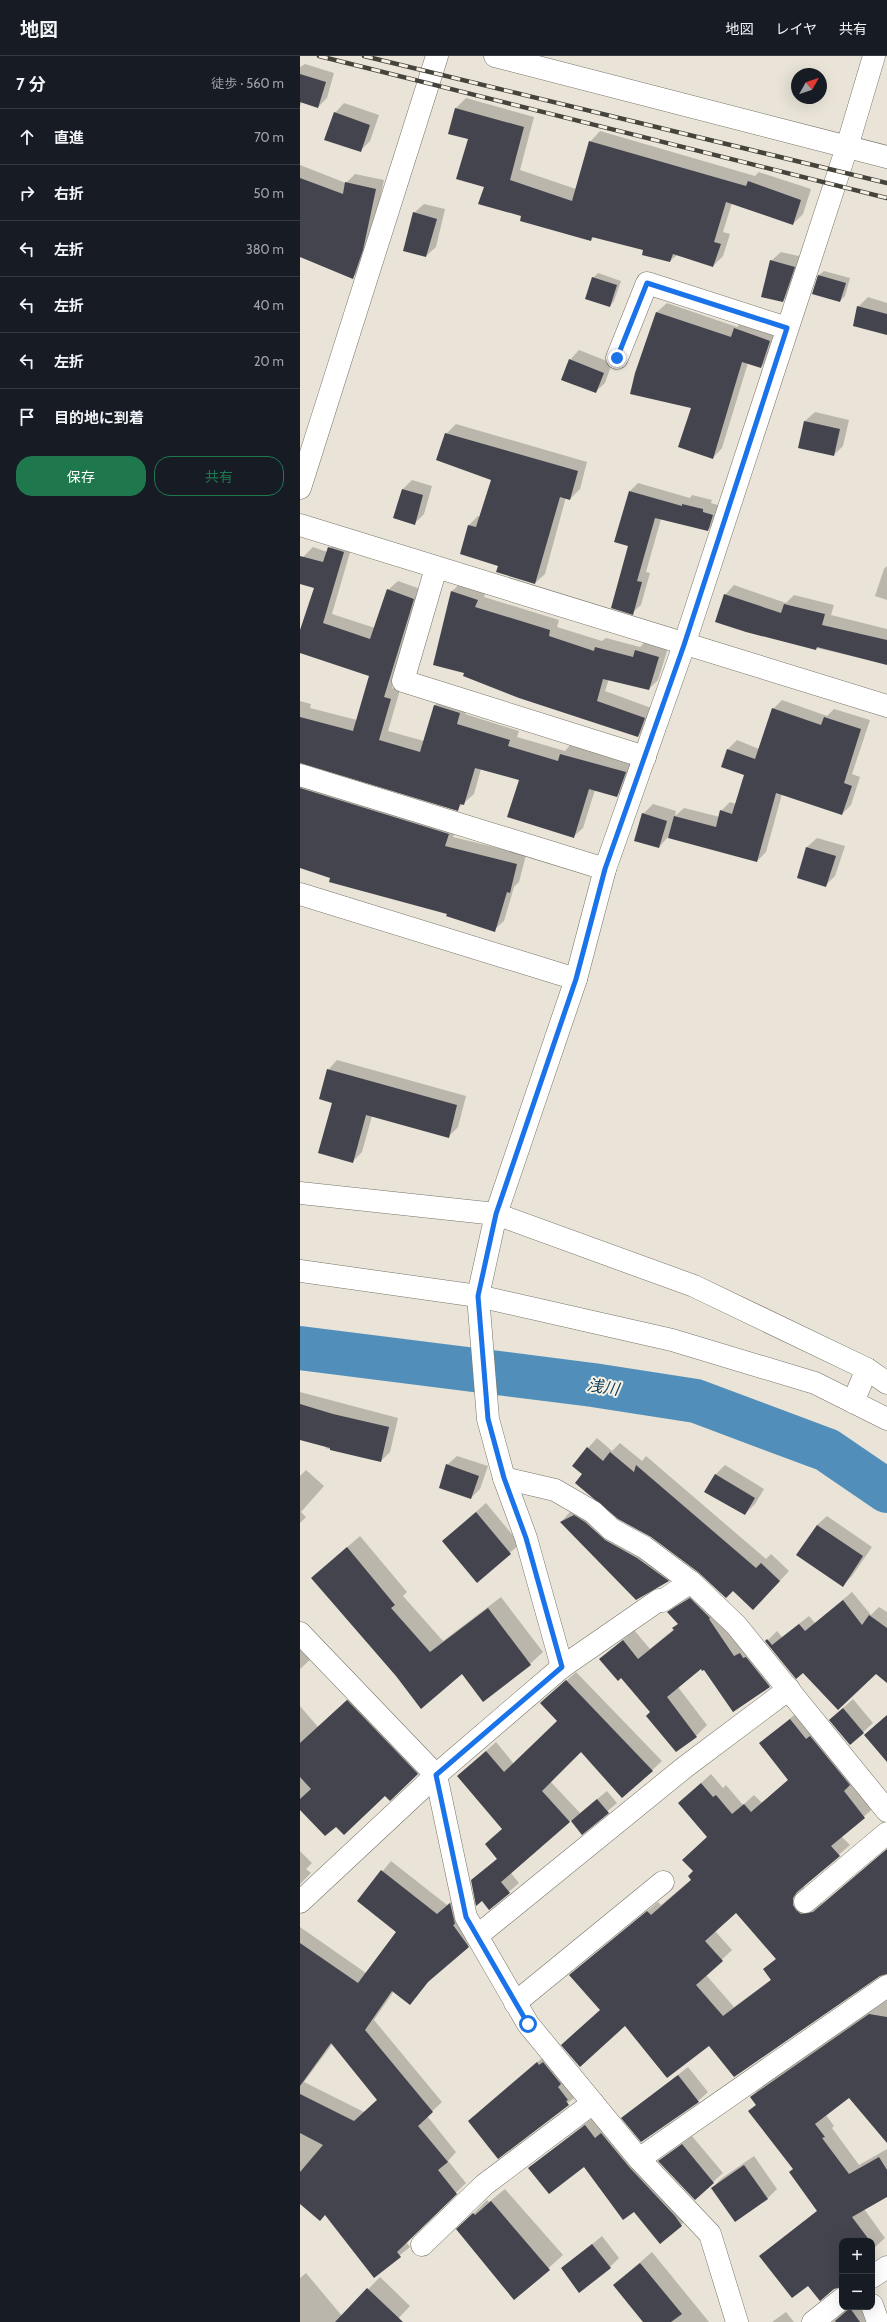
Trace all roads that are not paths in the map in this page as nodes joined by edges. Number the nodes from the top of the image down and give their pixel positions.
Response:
1 (437, 56) edge
2 (495, 56) edge
3 (874, 56) edge
4 (847, 146) junction
5 (887, 157) edge
6 (787, 328) junction
7 (617, 358) dead end
8 (300, 488) edge
9 (300, 525) edge
10 (436, 568) junction
11 (684, 645) junction
12 (887, 706) edge
13 (645, 757) junction
14 (300, 775) edge
15 (605, 869) junction
16 (300, 894) edge
17 (576, 979) junction
18 (300, 1193) edge
19 (496, 1214) junction
20 (300, 1271) edge
21 (478, 1296) junction
22 (867, 1369) junction
23 (887, 1383) edge
24 (852, 1402) junction
25 (887, 1419) edge
26 (504, 1478) junction
27 (691, 1582) junction
28 (300, 1633) edge
29 (562, 1667) junction
30 (789, 1689) junction
31 (436, 1775) junction
32 (887, 1811) edge
33 (887, 1833) edge
34 (663, 1882) dead end
35 (300, 1902) edge
36 (805, 1902) dead end
37 (477, 1936) junction
38 (887, 1986) edge
39 (515, 2003) junction
40 (593, 2103) junction
41 (639, 2159) junction
42 (422, 2245) dead end
43 (887, 2267) edge
44 (875, 2275) edge
45 (839, 2301) edge
46 (874, 2310) edge
47 (737, 2322) edge
48 (813, 2322) edge
49 (878, 2322) edge

1 - 8 street
2 - 4 street
3 - 4 street
4 - 5 street
4 - 6 street
6 - 7 street
6 - 11 street
9 - 10 street
10 - 11 street
10 - 13 street
11 - 12 street
11 - 13 street
13 - 15 street
14 - 15 street
15 - 17 street
16 - 17 street
17 - 19 street
18 - 19 street
19 - 21 street
19 - 22 street
20 - 21 street
21 - 24 street
21 - 26 street
22 - 23 street
22 - 24 street
24 - 25 street
26 - 27 street
26 - 29 street
27 - 29 street
27 - 30 street
28 - 31 street
29 - 31 street
30 - 32 street
30 - 37 street
31 - 35 street
31 - 37 street
33 - 36 street
34 - 39 street
37 - 39 street
38 - 41 street
39 - 40 street
40 - 41 street
40 - 42 street
41 - 47 street
43 - 44 street
45 - 48 street
46 - 49 street

